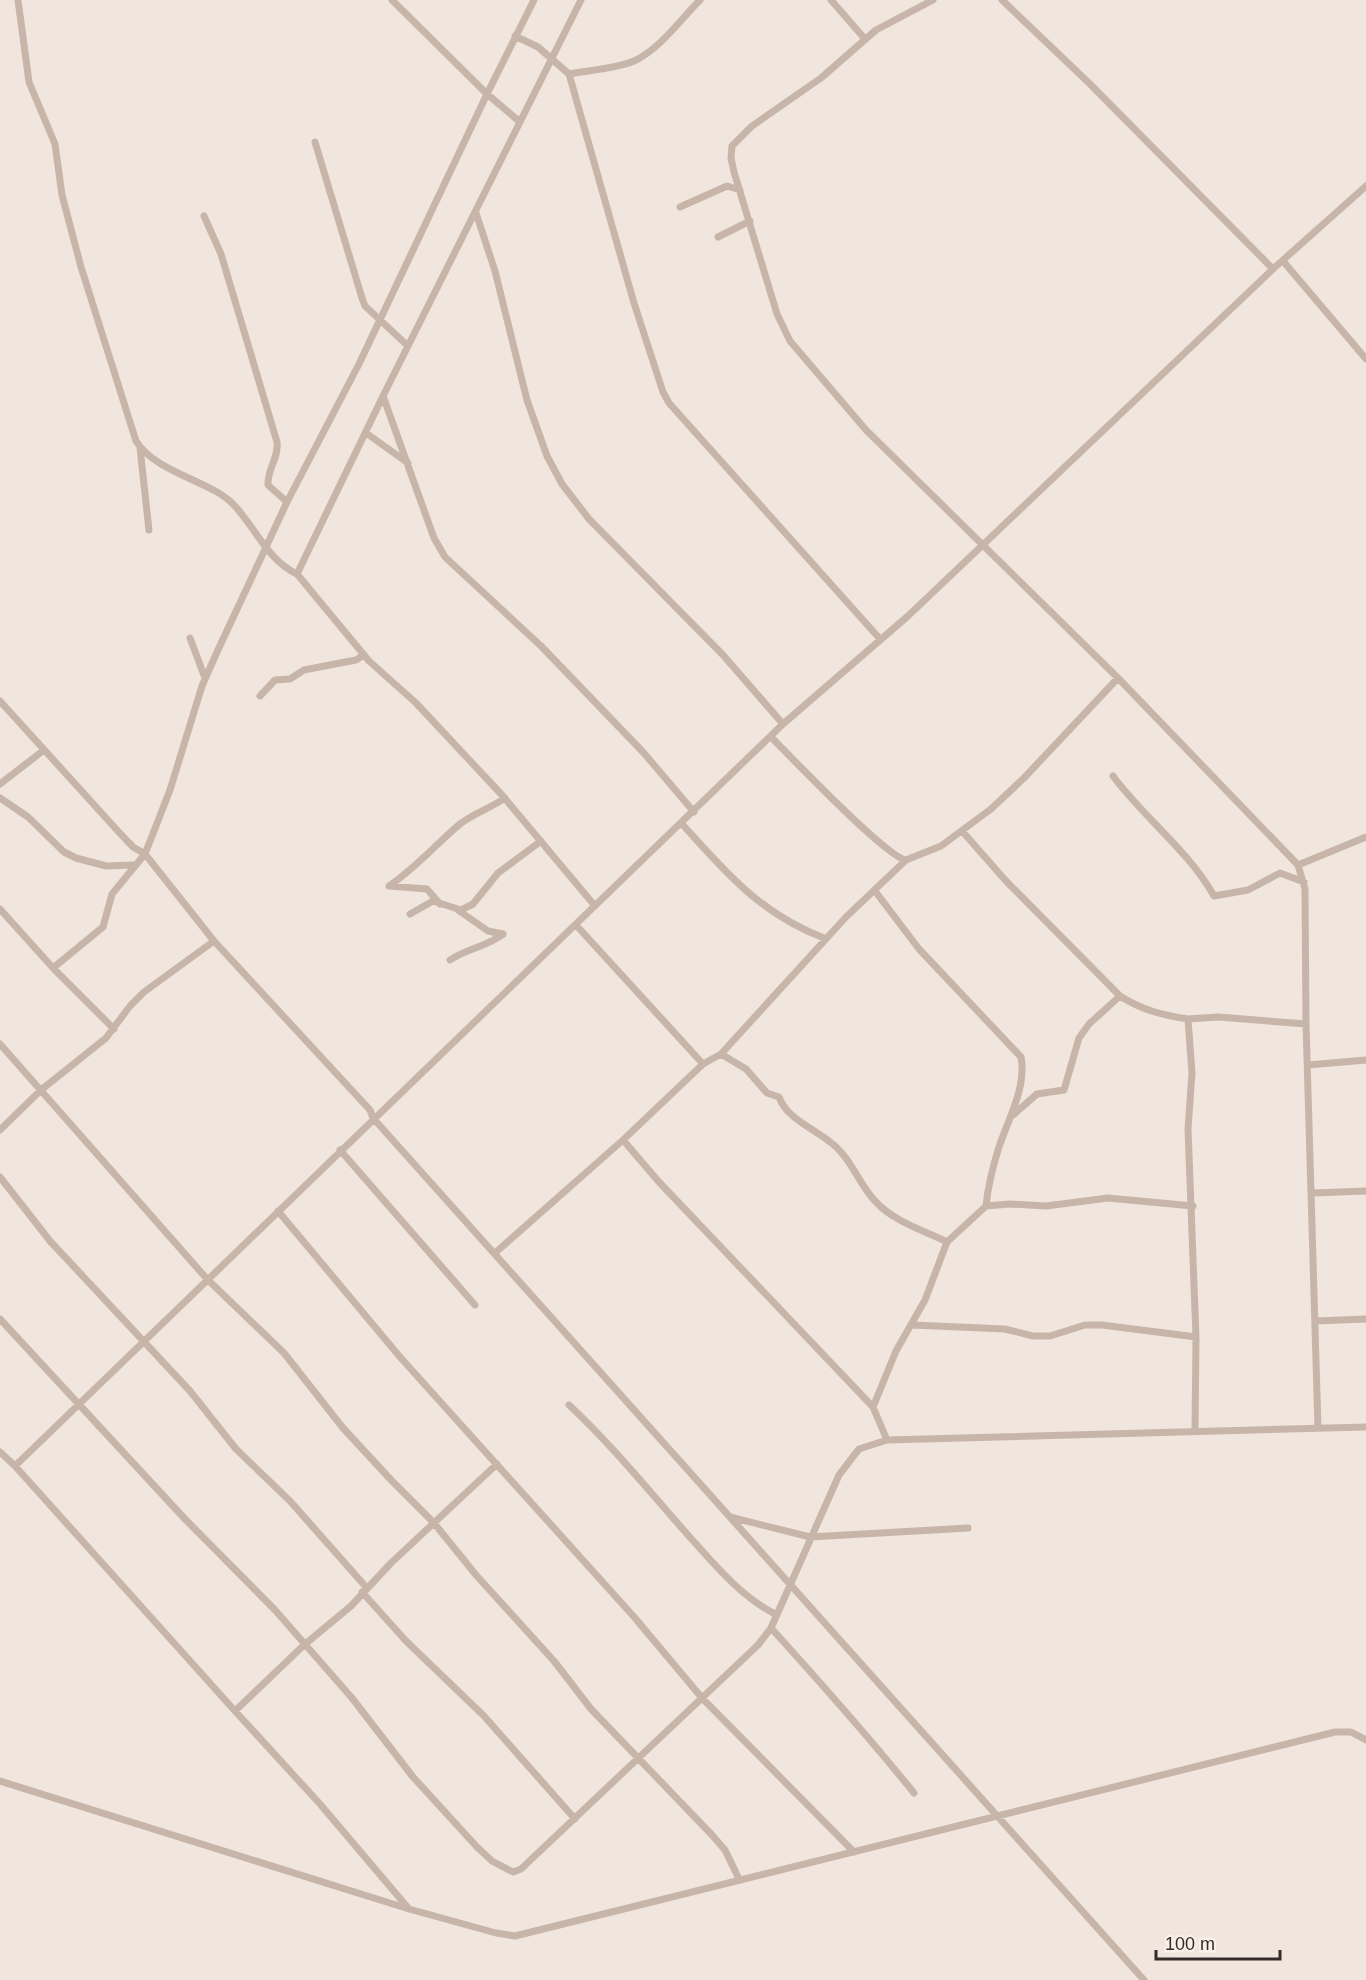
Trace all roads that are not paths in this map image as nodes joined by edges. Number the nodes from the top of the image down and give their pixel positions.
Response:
1 (18, 0) edge
2 (392, 0) edge
3 (534, 0) edge
4 (581, 0) edge
5 (700, 0) edge
6 (831, 0) edge
7 (933, 0) edge
8 (1002, 0) edge
9 (515, 36) junction
10 (865, 39) junction
11 (553, 58) junction
12 (569, 74) junction
13 (487, 94) junction
14 (520, 122) junction
15 (315, 142) dead end
16 (1366, 186) edge
17 (740, 190) junction
18 (680, 207) dead end
19 (476, 213) junction
20 (204, 216) dead end
21 (750, 222) junction
22 (717, 237) dead end
23 (1283, 261) junction
24 (1273, 269) junction
25 (381, 318) junction
26 (408, 346) junction
27 (1366, 359) edge
28 (383, 396) junction
29 (366, 433) junction
30 (140, 448) junction
31 (409, 464) junction
32 (287, 502) junction
33 (149, 530) dead end
34 (982, 544) junction
35 (267, 549) junction
36 (297, 574) junction
37 (190, 638) dead end
38 (880, 639) junction
39 (364, 655) junction
40 (205, 678) junction
41 (1118, 678) junction
42 (260, 696) dead end
43 (0, 701) edge
44 (783, 724) junction
45 (771, 737) junction
46 (44, 750) junction
47 (1113, 776) dead end
48 (0, 784) edge
49 (0, 798) edge
50 (505, 798) junction
51 (694, 812) junction
52 (682, 824) junction
53 (962, 831) junction
54 (1366, 837) edge
55 (541, 841) junction
56 (145, 854) junction
57 (902, 862) junction
58 (133, 865) junction
59 (1298, 865) junction
60 (1304, 882) junction
61 (875, 891) junction
62 (440, 904) junction
63 (595, 906) junction
64 (0, 909) edge
65 (458, 910) junction
66 (410, 914) dead end
67 (576, 925) junction
68 (824, 938) junction
69 (214, 940) junction
70 (450, 960) dead end
71 (53, 968) junction
72 (1120, 996) junction
73 (102, 1018) junction
74 (1188, 1019) junction
75 (1305, 1024) junction
76 (114, 1029) junction
77 (106, 1038) junction
78 (0, 1044) edge
79 (722, 1054) junction
80 (1366, 1060) edge
81 (703, 1064) junction
82 (1308, 1065) junction
83 (41, 1090) junction
84 (1011, 1116) junction
85 (373, 1118) junction
86 (0, 1130) edge
87 (623, 1140) junction
88 (340, 1150) junction
89 (0, 1177) edge
90 (1366, 1191) edge
91 (1313, 1193) junction
92 (987, 1206) junction
93 (1192, 1206) junction
94 (278, 1211) junction
95 (947, 1242) junction
96 (495, 1253) junction
97 (207, 1279) junction
98 (475, 1305) dead end
99 (0, 1319) edge
100 (1366, 1319) edge
101 (1316, 1321) junction
102 (912, 1325) junction
103 (1196, 1337) junction
104 (144, 1342) junction
105 (81, 1403) junction
106 (569, 1405) dead end
107 (873, 1407) junction
108 (1366, 1427) edge
109 (1318, 1428) junction
110 (1195, 1430) junction
111 (887, 1440) junction
112 (0, 1452) edge
113 (497, 1464) junction
114 (15, 1466) junction
115 (730, 1517) junction
116 (434, 1523) junction
117 (968, 1528) dead end
118 (810, 1537) junction
119 (790, 1583) junction
120 (364, 1589) junction
121 (777, 1615) junction
122 (771, 1628) junction
123 (304, 1645) junction
124 (702, 1698) junction
125 (235, 1711) junction
126 (1366, 1740) edge
127 (637, 1759) junction
128 (0, 1781) edge
129 (914, 1793) dead end
130 (998, 1816) junction
131 (575, 1819) junction
132 (854, 1852) junction
133 (739, 1879) junction
134 (409, 1909) junction
135 (1144, 1980) edge

1 - 30 street
2 - 13 street
3 - 9 street
4 - 11 street
5 - 12 street
6 - 10 street
7 - 10 street
8 - 24 street
9 - 11 street
9 - 13 street
10 - 17 street
11 - 12 street
11 - 14 street
12 - 38 street
13 - 14 street
13 - 25 street
14 - 19 street
15 - 25 street
16 - 23 street
17 - 18 street
17 - 21 street
19 - 26 street
19 - 44 street
20 - 32 street
21 - 22 street
21 - 34 street
23 - 24 street
23 - 27 street
24 - 34 street
25 - 26 street
25 - 32 street
26 - 28 street
28 - 29 street
28 - 31 street
29 - 31 street
29 - 36 street
30 - 33 street
30 - 35 street
31 - 51 street
32 - 35 street
34 - 38 street
34 - 41 street
35 - 36 street
35 - 40 street
36 - 39 street
37 - 40 street
38 - 44 street
39 - 42 street
39 - 50 street
40 - 56 street
41 - 53 street
41 - 59 street
43 - 46 street
44 - 45 street
45 - 51 street
45 - 57 street
46 - 48 street
46 - 56 street
47 - 60 street
49 - 58 street
50 - 55 street
50 - 62 street
51 - 52 street
52 - 63 street
52 - 68 street
53 - 57 street
53 - 72 street
54 - 59 street
55 - 63 street
55 - 65 street
56 - 58 street
56 - 69 street
57 - 61 street
58 - 71 street
59 - 60 street
60 - 75 street
61 - 68 street
61 - 84 street
62 - 65 street
62 - 66 street
63 - 67 street
64 - 71 street
65 - 70 street
67 - 81 street
67 - 85 street
68 - 79 street
69 - 76 street
69 - 85 street
71 - 73 street
72 - 74 street
72 - 84 street
73 - 76 street
73 - 77 street
74 - 75 street
74 - 93 street
75 - 82 street
76 - 77 street
77 - 83 street
78 - 83 street
79 - 81 street
79 - 95 street
80 - 82 street
81 - 87 street
82 - 91 street
83 - 86 street
83 - 97 street
84 - 92 street
85 - 88 street
85 - 96 street
87 - 96 street
87 - 107 street
88 - 94 street
88 - 98 street
89 - 104 street
90 - 91 street
91 - 101 street
92 - 93 street
92 - 95 street
93 - 103 street
94 - 97 street
94 - 113 street
95 - 102 street
96 - 115 street
97 - 104 street
97 - 116 street
99 - 105 street
100 - 101 street
101 - 109 street
102 - 103 street
102 - 107 street
103 - 110 street
104 - 105 street
104 - 120 street
105 - 114 street
105 - 123 street
106 - 121 street
107 - 111 street
108 - 109 street
109 - 110 street
110 - 111 street
111 - 118 street
112 - 114 street
113 - 116 street
113 - 124 street
114 - 125 street
115 - 118 street
115 - 119 street
116 - 120 street
116 - 127 street
117 - 118 street
118 - 119 street
119 - 121 street
119 - 130 street
120 - 123 street
120 - 131 street
121 - 122 street
122 - 124 street
122 - 129 street
123 - 125 street
123 - 131 street
124 - 127 street
124 - 132 street
125 - 134 street
126 - 130 street
127 - 131 street
127 - 133 street
128 - 134 street
130 - 132 street
130 - 135 street
132 - 133 street
133 - 134 street

